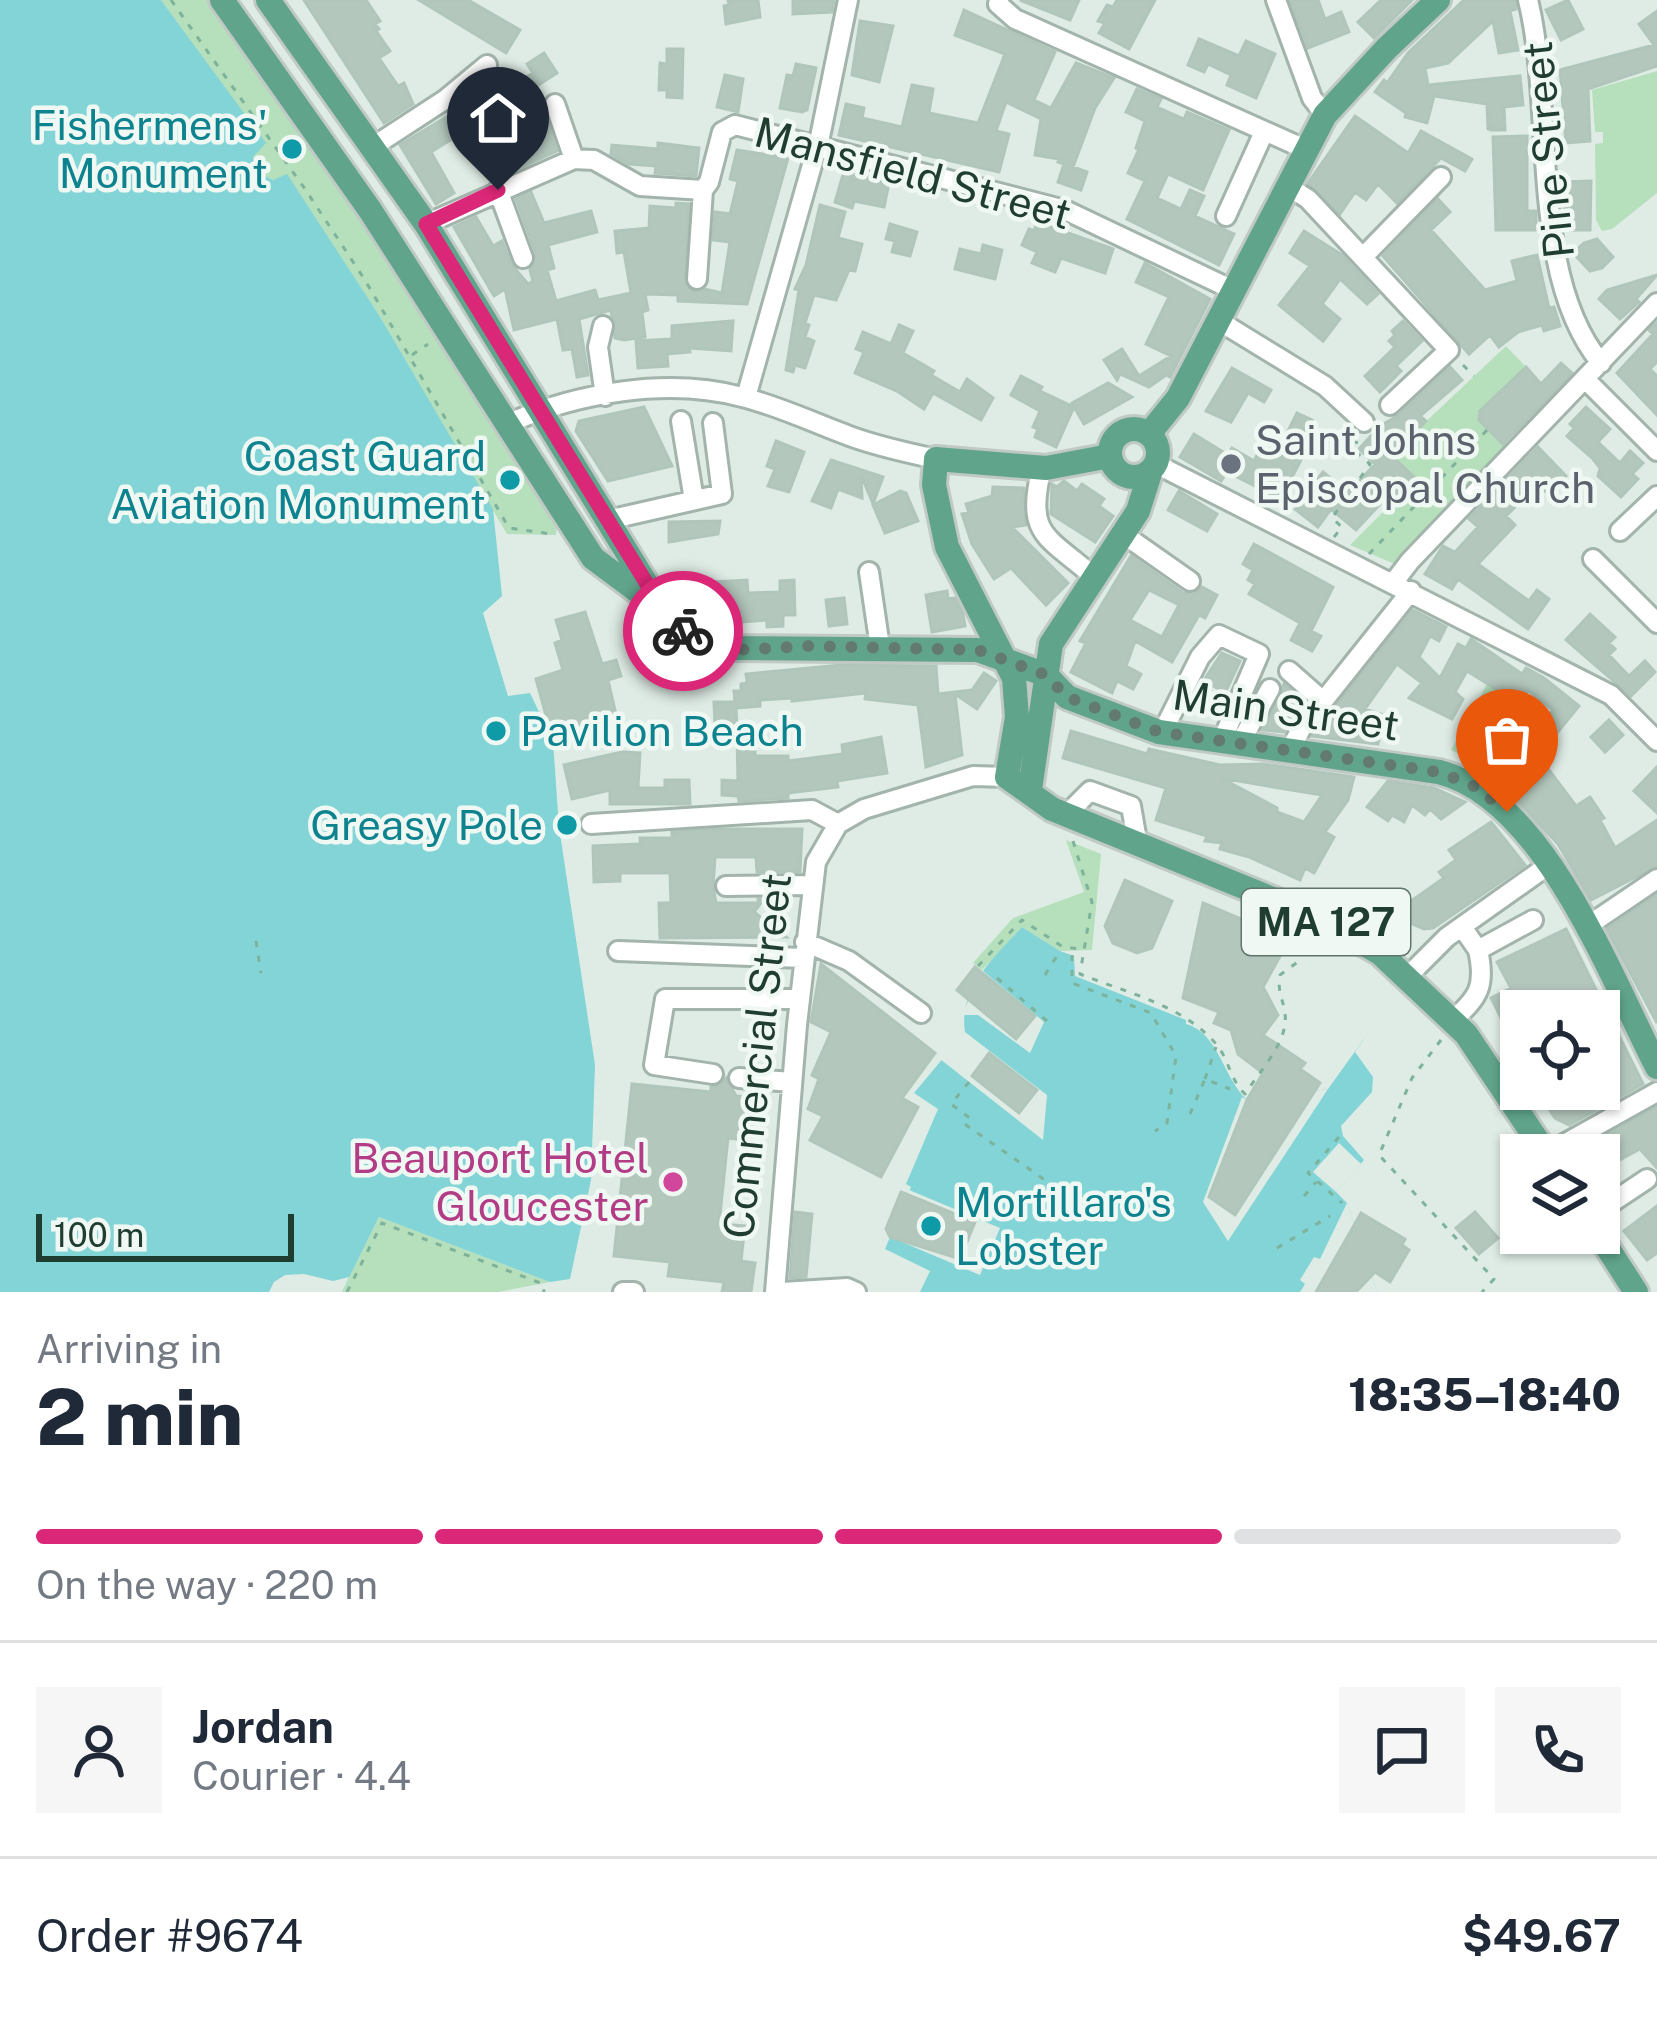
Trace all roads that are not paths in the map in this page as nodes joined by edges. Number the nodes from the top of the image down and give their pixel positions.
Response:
1 (222, 0) edge
2 (268, 0) edge
3 (848, 0) edge
4 (999, 0) edge
5 (1276, 0) edge
6 (1438, 0) edge
7 (1528, 0) edge
8 (487, 65) dead end
9 (555, 104) dead end
10 (1325, 115) junction
11 (1264, 132) junction
12 (374, 146) junction
13 (818, 146) junction
14 (1306, 151) junction
15 (574, 159) junction
16 (1441, 177) dead end
17 (1289, 187) junction
18 (498, 190) junction
19 (703, 190) junction
20 (1226, 216) dead end
21 (426, 224) junction
22 (1363, 257) junction
23 (523, 258) dead end
24 (697, 279) dead end
25 (1235, 291) junction
26 (1657, 303) edge
27 (1219, 321) junction
28 (603, 326) dead end
29 (1600, 363) junction
30 (1585, 379) junction
31 (605, 396) junction
32 (746, 398) junction
33 (1390, 405) dead end
34 (541, 409) junction
35 (681, 421) dead end
36 (1364, 422) dead end
37 (713, 423) dead end
38 (507, 424) junction
39 (1150, 434) junction
40 (1657, 452) edge
41 (1110, 456) junction
42 (936, 460) junction
43 (1042, 467) junction
44 (1153, 467) junction
45 (1657, 496) edge
46 (694, 500) junction
47 (608, 520) junction
48 (1620, 531) dead end
49 (1123, 535) junction
50 (1593, 559) dead end
51 (869, 572) dead end
52 (1094, 577) junction
53 (1190, 581) dead end
54 (1402, 587) junction
55 (663, 610) junction
56 (1657, 623) edge
57 (880, 647) junction
58 (1006, 658) junction
59 (1289, 671) dead end
60 (1046, 675) junction
61 (1270, 689) dead end
62 (1067, 697) junction
63 (1323, 701) junction
64 (1042, 711) junction
65 (1016, 724) junction
66 (1162, 733) junction
67 (1657, 741) edge
68 (1230, 744) junction
69 (1289, 752) junction
70 (1007, 777) junction
71 (1030, 790) junction
72 (590, 824) dead end
73 (838, 824) junction
74 (1550, 864) junction
75 (1657, 879) edge
76 (810, 885) junction
77 (726, 886) dead end
78 (1533, 920) dead end
79 (1462, 927) junction
80 (1586, 927) junction
81 (804, 950) junction
82 (1478, 950) junction
83 (618, 951) dead end
84 (1408, 976) junction
85 (799, 999) junction
86 (920, 1013) dead end
87 (1447, 1030) junction
88 (1657, 1067) edge
89 (713, 1074) dead end
90 (739, 1078) dead end
91 (792, 1082) junction
92 (1657, 1092) edge
93 (1533, 1134) edge
94 (1582, 1134) edge
95 (1647, 1179) dead end
96 (1620, 1197) edge
97 (1612, 1254) edge
98 (623, 1292) edge
99 (634, 1292) edge
100 (779, 1292) edge
101 (856, 1292) edge
102 (1636, 1292) edge

1 - 38 main road
2 - 12 main road
3 - 13 street
4 - 11 street
5 - 10 street
6 - 10 main road
7 - 29 street, Pine Street
8 - 12 street
9 - 15 street
10 - 14 main road
11 - 14 street
11 - 20 street
12 - 21 main road
13 - 19 street, Mansfield Street
13 - 25 street, Mansfield Street
13 - 32 street
14 - 17 main road
15 - 18 street
15 - 19 street, Mansfield Street
16 - 22 street
17 - 22 street
17 - 25 main road
18 - 21 street
18 - 23 street
19 - 24 street
21 - 34 main road
22 - 33 street
25 - 27 main road
26 - 29 street
27 - 36 street
27 - 39 main road
28 - 31 street
29 - 30 street
30 - 40 street
30 - 54 street
31 - 32 street
31 - 34 street
32 - 42 street
34 - 38 street
34 - 47 main road
35 - 46 street
37 - 46 street
38 - 55 main road
39 - 41 main road
39 - 44 main road
41 - 43 main road
41 - 44 main road
42 - 43 main road
42 - 58 main road
43 - 52 street
44 - 49 main road
44 - 54 street
45 - 48 street
46 - 47 street
47 - 55 main road
49 - 52 main road
49 - 53 street
50 - 56 street
51 - 57 street
52 - 60 main road
54 - 63 street
54 - 67 street
55 - 57 main road
57 - 58 main road
58 - 60 main road
58 - 65 main road
59 - 63 street
60 - 62 main road, Main Street
60 - 64 main road
61 - 68 street
62 - 64 main road
62 - 66 main road, Main Street
63 - 69 street
64 - 65 main road
64 - 71 main road
65 - 70 main road
66 - 68 main road, Main Street
66 - 68 street
68 - 69 main road, Main Street
69 - 74 main road, Main Street
70 - 71 main road, MA 127
70 - 73 street
71 - 84 main road, MA 127
72 - 73 street
73 - 76 street, Commercial Street
74 - 79 street
74 - 80 main road, Main Street
75 - 80 street
76 - 77 street
76 - 81 street, Commercial Street
78 - 82 street
79 - 82 street
79 - 84 street
80 - 88 main road, Main Street
81 - 83 street
81 - 85 street, Commercial Street
81 - 86 street
82 - 87 street
84 - 87 main road, MA 127
85 - 89 street
85 - 91 street, Commercial Street
87 - 93 main road, MA 127
90 - 91 street
91 - 100 street, Commercial Street
92 - 94 street
95 - 96 street
97 - 102 main road
98 - 99 street
100 - 101 street

